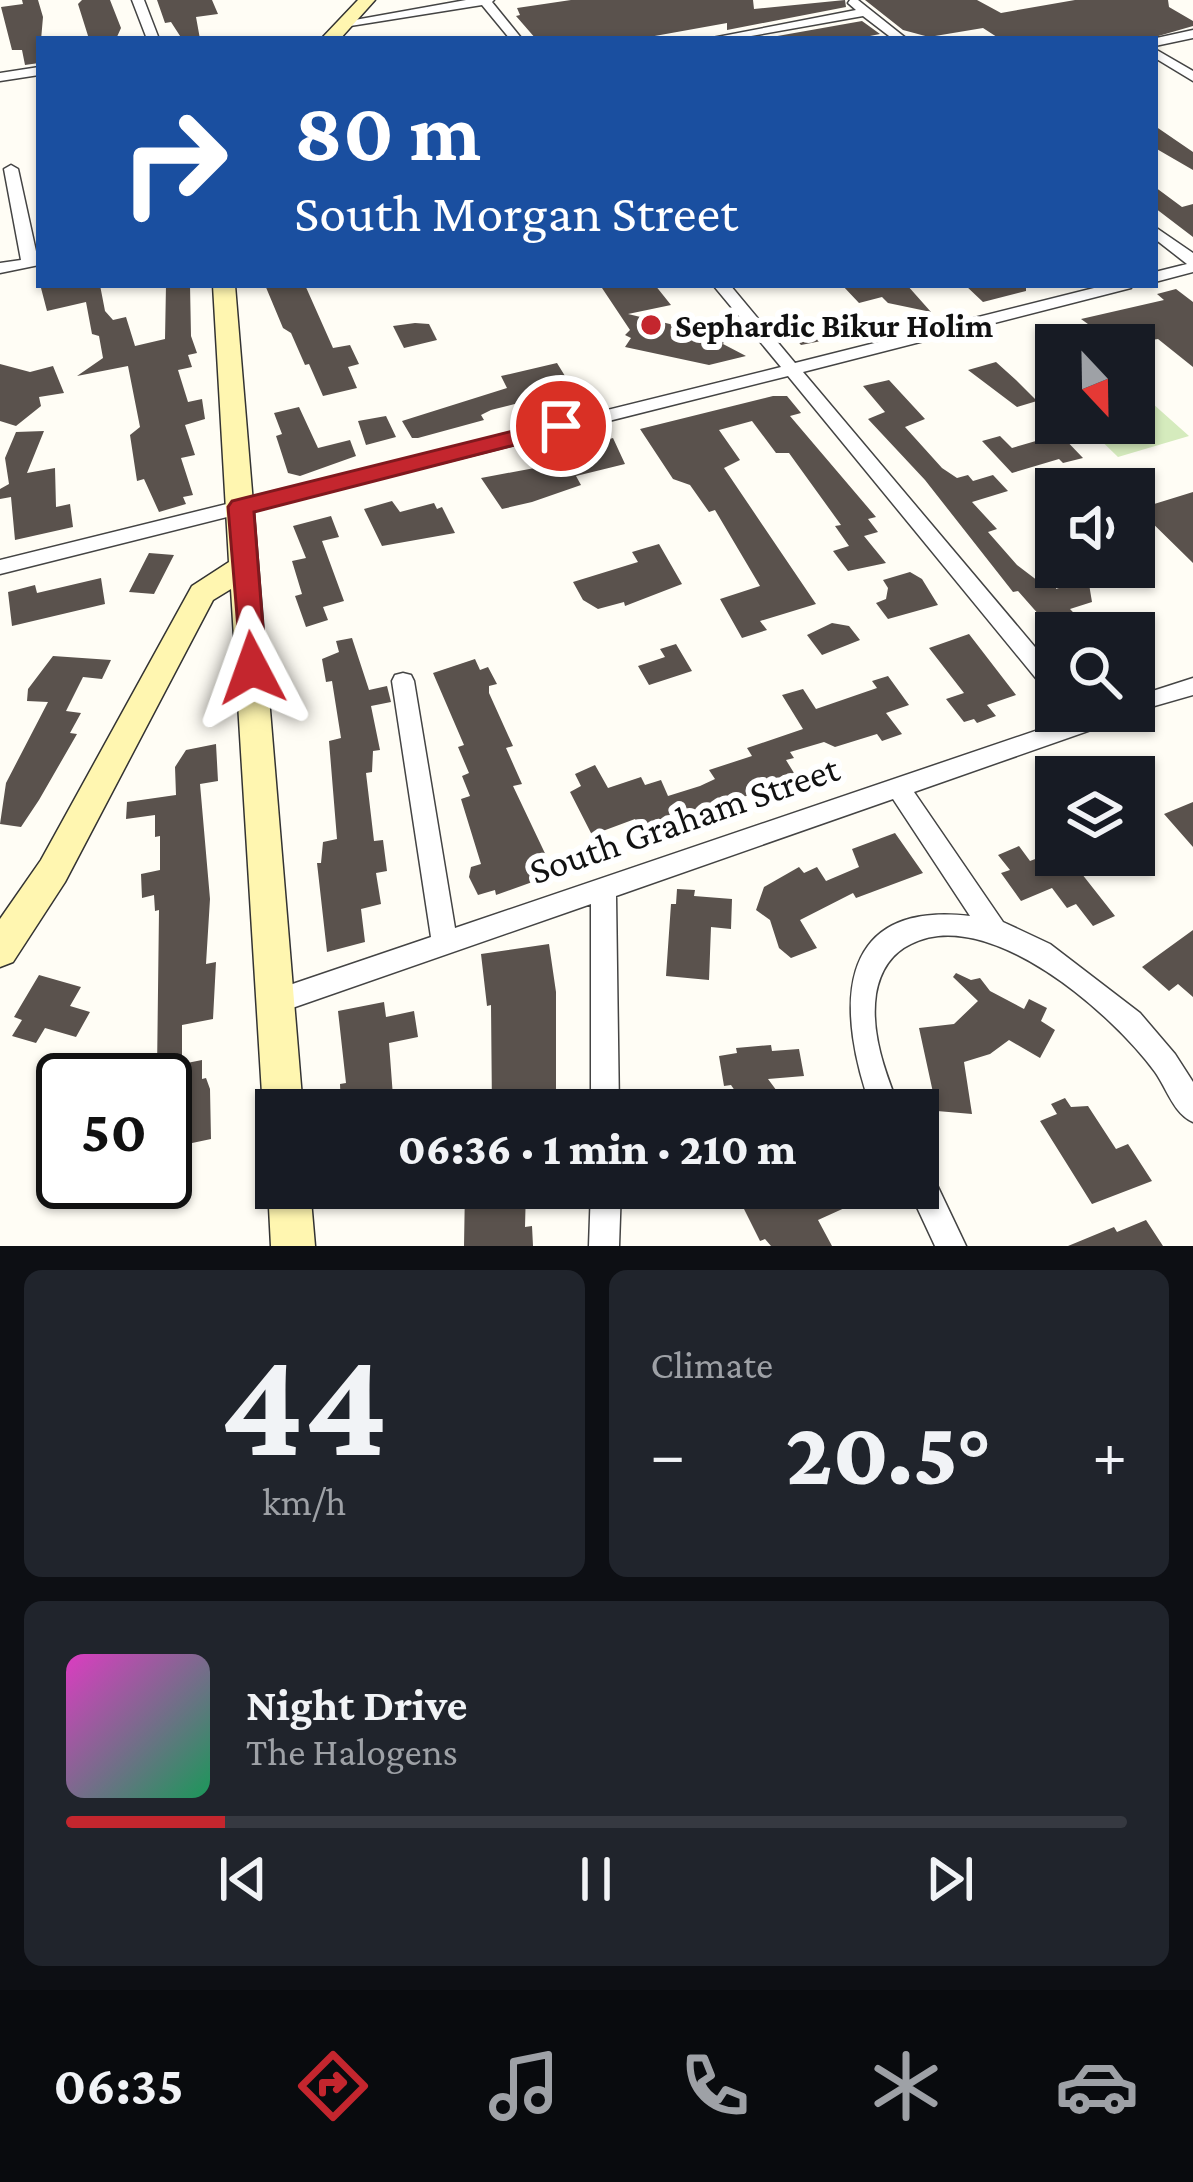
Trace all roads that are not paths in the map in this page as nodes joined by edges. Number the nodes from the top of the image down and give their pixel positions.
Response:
1 (139, 0) edge
2 (367, 0) edge
3 (485, 0) edge
4 (850, 0) edge
5 (865, 12) junction
6 (344, 23) junction
7 (1193, 34) edge
8 (152, 36) edge
9 (333, 36) edge
10 (514, 36) edge
11 (730, 36) edge
12 (897, 36) edge
13 (1158, 41) edge
14 (1158, 55) edge
15 (36, 71) edge
16 (0, 76) edge
17 (1193, 77) edge
18 (11, 169) dead end
19 (1158, 235) edge
20 (34, 262) edge
21 (1193, 264) edge
22 (0, 268) edge
23 (1158, 276) edge
24 (224, 288) edge
25 (724, 288) edge
26 (1113, 288) edge
27 (792, 369) junction
28 (241, 507) junction
29 (0, 566) edge
30 (245, 566) junction
31 (1035, 662) edge
32 (403, 681) dead end
33 (1193, 686) edge
34 (1155, 699) edge
35 (1040, 732) edge
36 (897, 785) junction
37 (603, 888) junction
38 (994, 931) junction
39 (445, 944) junction
40 (0, 950) edge
41 (275, 1002) junction
42 (281, 1089) edge
43 (605, 1089) edge
44 (877, 1089) edge
45 (1193, 1108) edge
46 (290, 1209) edge
47 (605, 1209) edge
48 (934, 1209) edge
49 (293, 1246) edge
50 (604, 1246) edge
51 (951, 1246) edge

1 - 8 street
2 - 6 main road
3 - 6 street
3 - 10 street
4 - 5 street
5 - 11 street
5 - 12 street
6 - 9 main road
7 - 13 street
14 - 17 street
15 - 16 street
18 - 20 street
19 - 21 street
20 - 22 street
21 - 23 street
24 - 28 main road
25 - 27 street
26 - 27 street
27 - 28 street
27 - 31 street
28 - 29 street
28 - 30 main road
30 - 40 main road
30 - 41 main road
32 - 39 street
33 - 34 street
35 - 36 street, South Graham Street
36 - 37 street, South Graham Street
36 - 38 street
37 - 39 street, South Graham Street
37 - 43 street
38 - 44 street
38 - 45 street
39 - 41 street, South Graham Street
41 - 42 main road
46 - 49 main road
47 - 50 street
48 - 51 street

